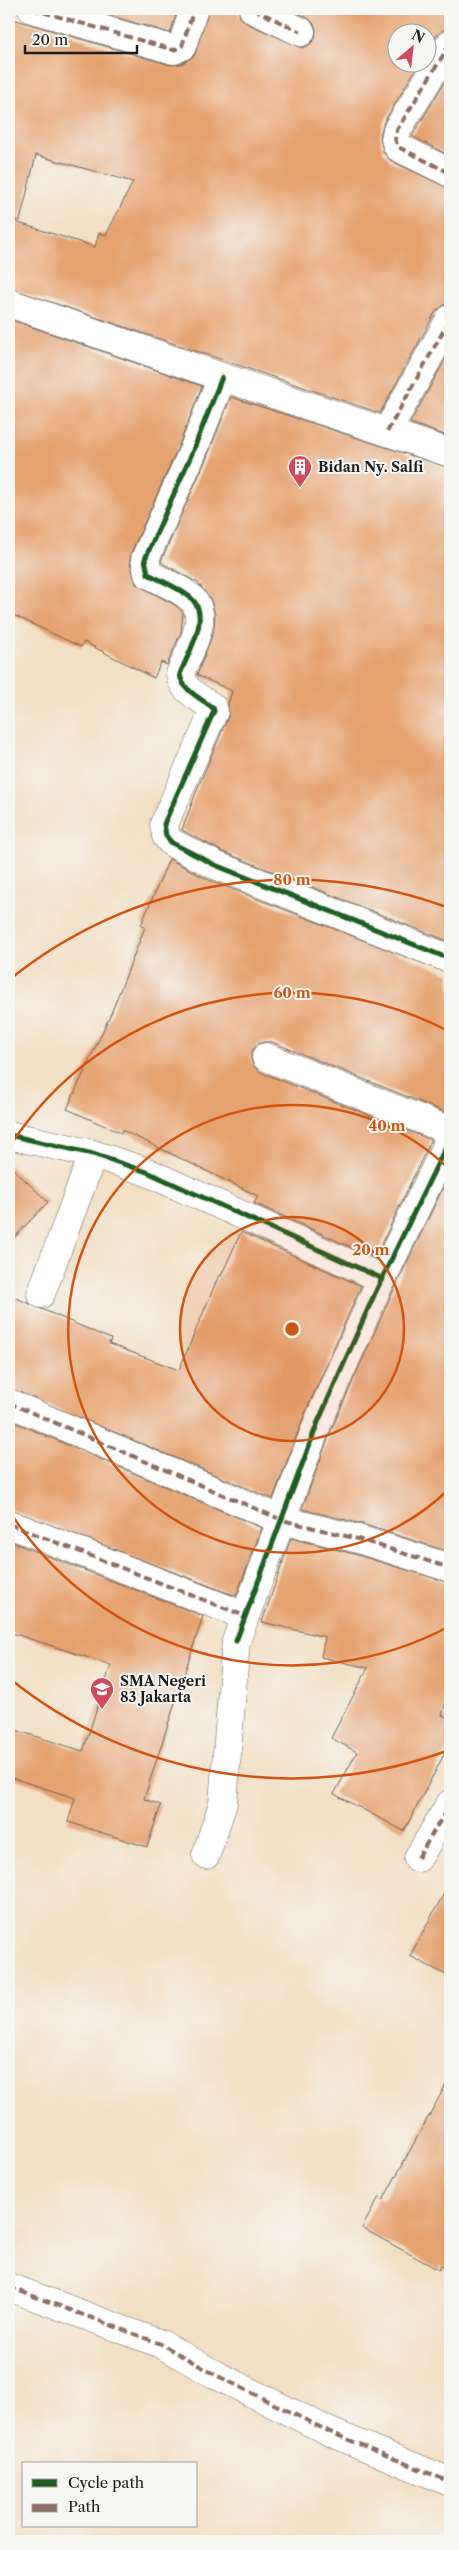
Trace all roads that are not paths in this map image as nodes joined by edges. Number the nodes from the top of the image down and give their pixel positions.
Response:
1 (32, 9) edge
2 (194, 9) edge
3 (253, 9) edge
4 (301, 32) dead end
5 (450, 44) edge
6 (450, 173) edge
7 (9, 303) edge
8 (450, 319) edge
9 (222, 377) junction
10 (387, 432) junction
11 (450, 453) edge
12 (450, 959) edge
13 (266, 1057) dead end
14 (450, 1131) edge
15 (9, 1135) edge
16 (450, 1138) edge
17 (94, 1154) junction
18 (383, 1279) junction
19 (42, 1294) dead end
20 (9, 1403) edge
21 (282, 1520) junction
22 (9, 1524) edge
23 (450, 1568) edge
24 (245, 1616) junction
25 (450, 1804) edge
26 (206, 1856) dead end
27 (418, 1858) dead end
28 (9, 2287) edge
29 (450, 2482) edge

1 - 2 street
3 - 4 street
5 - 6 street
7 - 9 street
8 - 10 street
9 - 10 street
9 - 12 street
10 - 11 street
13 - 14 street
15 - 17 street
16 - 18 street
17 - 18 street
17 - 19 street
18 - 21 street
20 - 21 street
21 - 23 street
21 - 24 street
22 - 24 street
24 - 26 street
25 - 27 street
28 - 29 street

